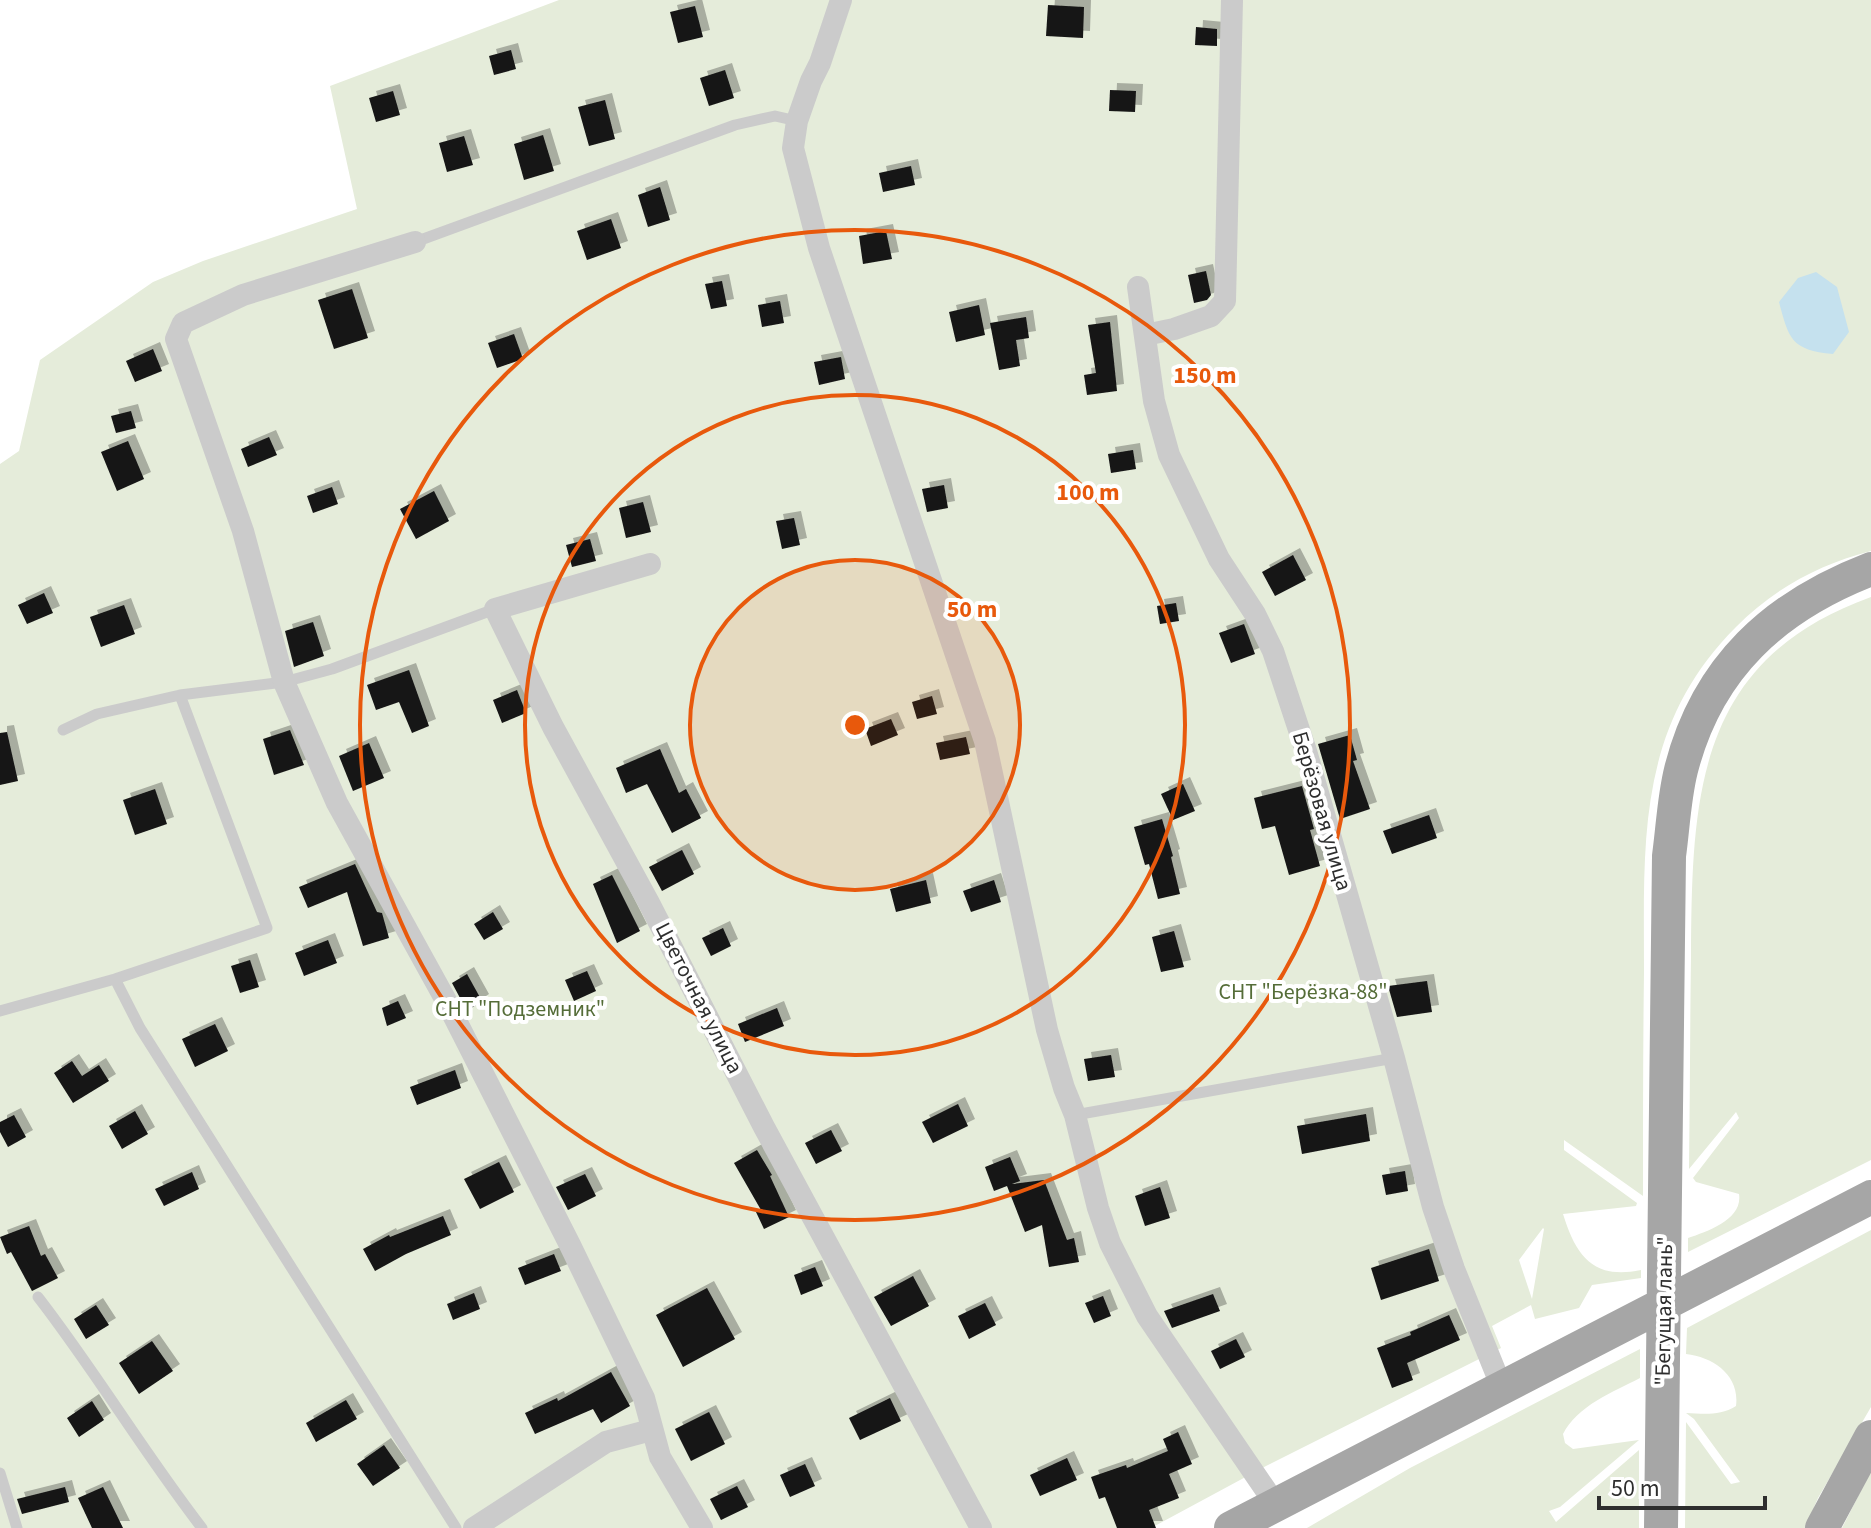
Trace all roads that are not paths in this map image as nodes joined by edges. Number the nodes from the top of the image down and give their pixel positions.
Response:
1 (841, 0) edge
2 (1232, 0) edge
3 (797, 121) junction
4 (415, 242) joint
5 (1138, 287) dead end
6 (1145, 335) junction
7 (650, 564) dead end
8 (1871, 569) edge
9 (1871, 578) edge
10 (1802, 601) junction
11 (495, 609) junction
12 (284, 682) junction
13 (180, 695) junction
14 (63, 730) dead end
15 (115, 979) junction
16 (0, 1011) edge
17 (1394, 1058) junction
18 (1075, 1115) junction
19 (1871, 1194) edge
20 (38, 1297) dead end
21 (1502, 1388) junction
22 (651, 1430) junction
23 (1871, 1437) edge
24 (0, 1473) edge
25 (1276, 1505) junction
26 (17, 1528) edge
27 (202, 1528) edge
28 (456, 1528) edge
29 (474, 1528) edge
30 (702, 1528) edge
31 (981, 1528) edge
32 (1231, 1528) edge
33 (1661, 1528) edge
34 (1822, 1528) edge

1 - 3 street
2 - 6 street
3 - 4 lane
3 - 18 street
4 - 12 street
5 - 6 street, Берёзовая улица
6 - 17 street, Берёзовая улица
7 - 11 street
8 - 10 main road
9 - 10 main road
10 - 33 main road, "Бегущая лань"
11 - 12 lane
11 - 31 street, Цветочная улица
12 - 13 lane
12 - 22 street
13 - 14 lane
13 - 15 lane
15 - 16 lane
15 - 28 lane
17 - 18 lane
17 - 21 street, Берёзовая улица
18 - 25 street
19 - 21 main road
20 - 27 lane
21 - 25 main road
22 - 29 street
22 - 30 street
23 - 34 main road
24 - 26 lane
25 - 32 main road

